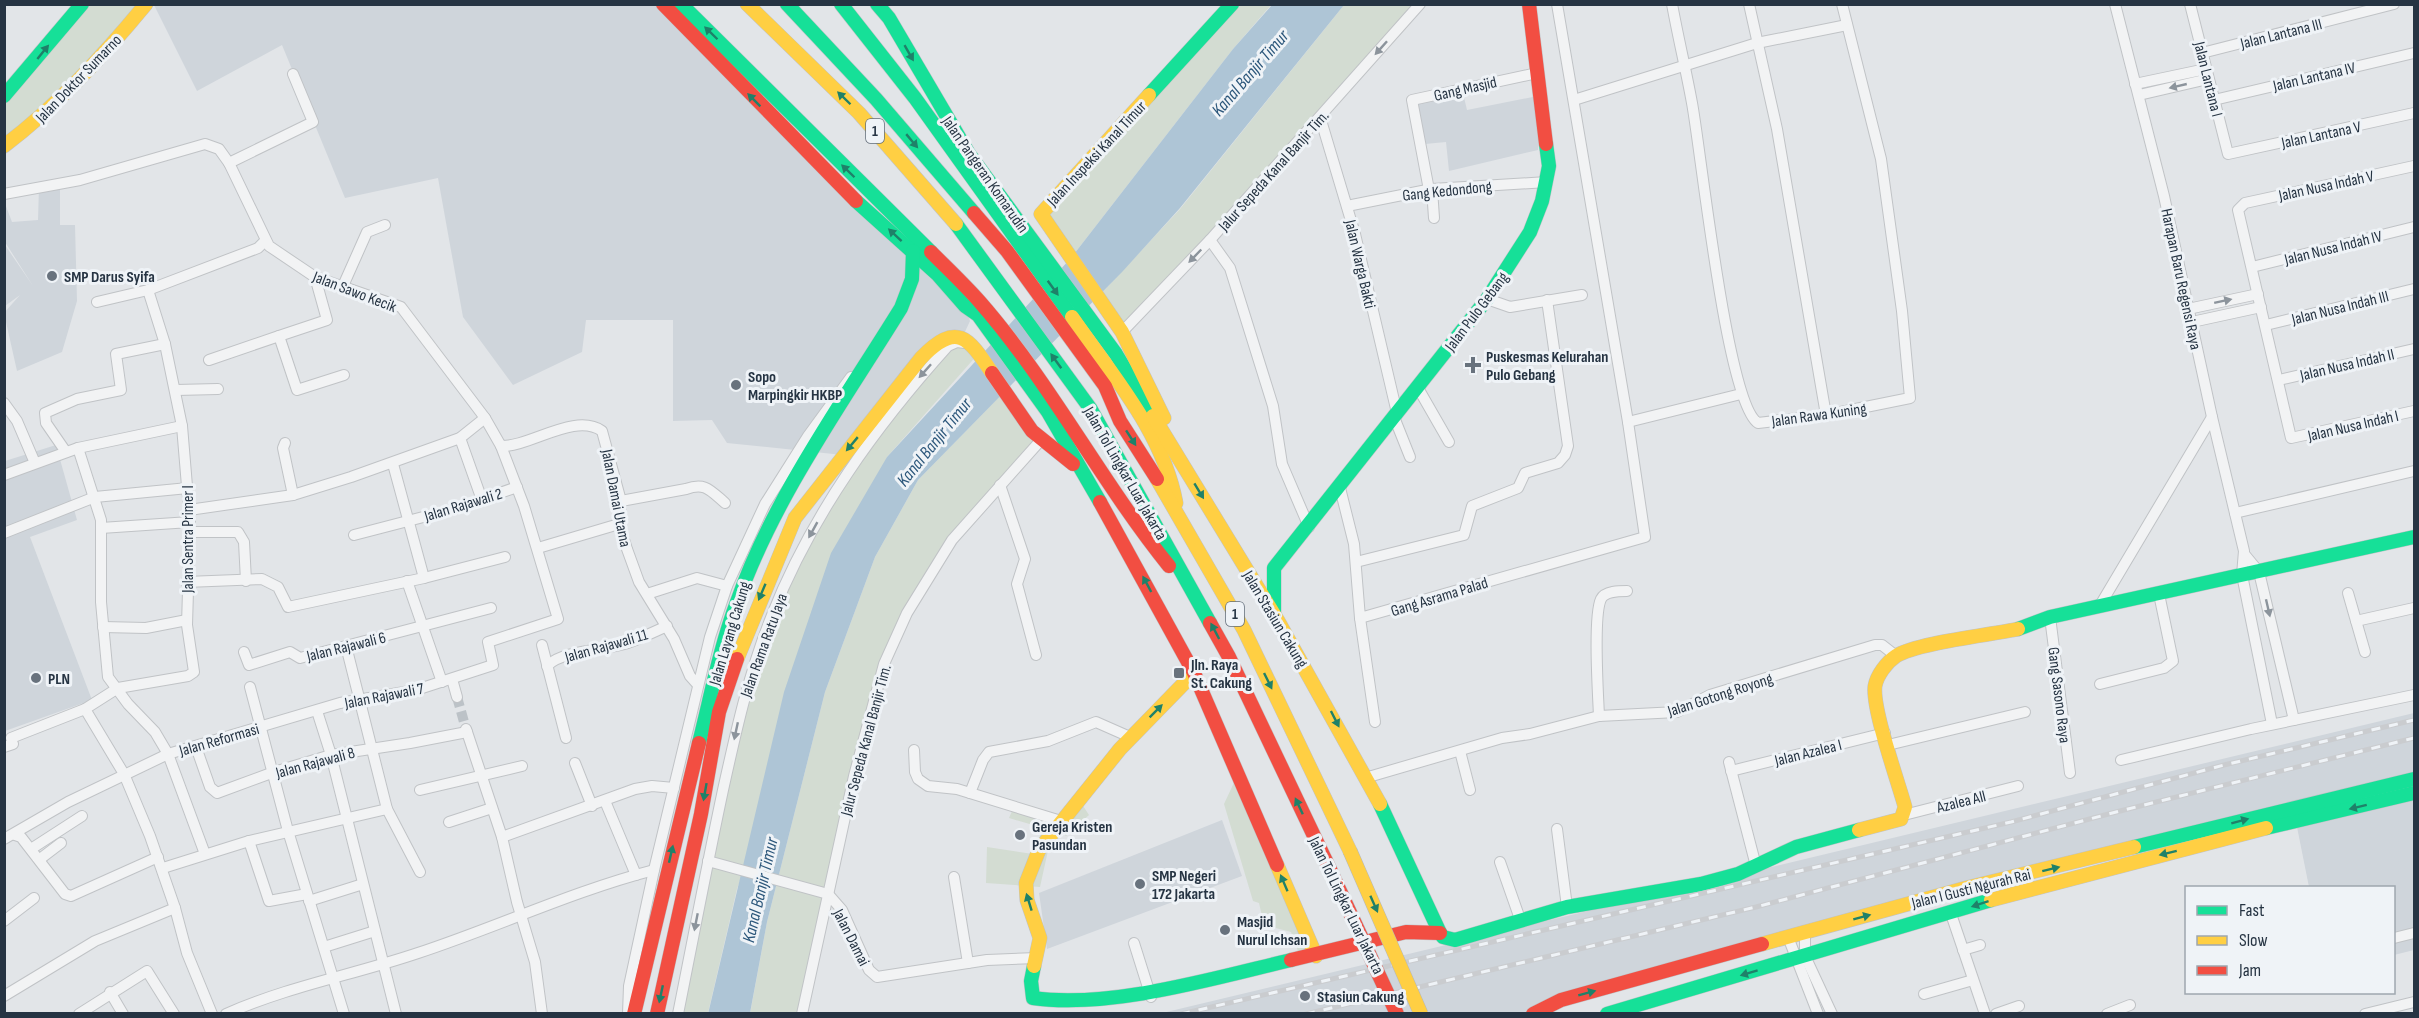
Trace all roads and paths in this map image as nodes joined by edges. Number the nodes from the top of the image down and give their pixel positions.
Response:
1 (82, 4) edge
2 (146, 4) edge
3 (663, 4) edge
4 (681, 4) edge
5 (747, 4) edge
6 (787, 4) edge
7 (841, 4) edge
8 (877, 4) edge
9 (1232, 4) edge
10 (1420, 4) edge
11 (1529, 4) edge
12 (1557, 4) edge
13 (1672, 4) edge
14 (1749, 4) edge
15 (1842, 4) edge
16 (2115, 4) edge
17 (2190, 4) edge
18 (2394, 4) edge
19 (1847, 25) junction
20 (1757, 43) junction
21 (2202, 53) junction
22 (2415, 53) edge
23 (1683, 64) junction
24 (1537, 73) junction
25 (293, 74) dead end
26 (2207, 74) junction
27 (2135, 84) junction
28 (2139, 95) junction
29 (4, 96) edge
30 (1574, 100) junction
31 (2214, 100) junction
32 (2415, 114) edge
33 (1320, 117) junction
34 (4, 146) edge
35 (2227, 153) joint
36 (229, 163) junction
37 (2415, 166) edge
38 (1547, 182) junction
39 (1430, 189) junction
40 (4, 194) edge
41 (1347, 206) junction
42 (1009, 207) junction
43 (1042, 216) junction
44 (1434, 218) dead end
45 (385, 225) dead end
46 (2415, 227) edge
47 (1023, 236) junction
48 (1210, 240) junction
49 (265, 241) junction
50 (913, 251) junction
51 (2252, 267) junction
52 (315, 277) junction
53 (343, 286) junction
54 (2415, 289) edge
55 (148, 290) junction
56 (2258, 294) junction
57 (1582, 295) dead end
58 (1487, 299) junction
59 (1547, 300) junction
60 (97, 302) dead end
61 (2261, 307) junction
62 (901, 308) junction
63 (2188, 309) junction
64 (2192, 322) junction
65 (2266, 325) junction
66 (1119, 327) junction
67 (279, 336) junction
68 (978, 337) junction
69 (1105, 337) joint
70 (165, 344) junction
71 (2415, 349) edge
72 (209, 360) dead end
73 (344, 375) dead end
74 (2279, 380) junction
75 (1418, 388) junction
76 (218, 389) dead end
77 (176, 390) junction
78 (1741, 394) junction
79 (4, 403) edge
80 (2415, 411) edge
81 (1048, 412) junction
82 (1395, 415) junction
83 (1826, 415) junction
84 (2212, 417) junction
85 (485, 418) junction
86 (1628, 422) junction
87 (182, 426) junction
88 (1036, 435) junction
89 (460, 438) junction
90 (1168, 442) junction
91 (1449, 442) dead end
92 (285, 443) dead end
93 (501, 446) junction
94 (78, 448) junction
95 (66, 452) junction
96 (1410, 457) dead end
97 (35, 464) junction
98 (393, 464) junction
99 (1081, 469) junction
100 (2415, 471) edge
101 (4, 475) edge
102 (1000, 485) junction
103 (188, 488) junction
104 (517, 488) junction
105 (1340, 488) junction
106 (293, 495) junction
107 (95, 497) junction
108 (482, 500) junction
109 (621, 501) junction
110 (725, 503) dead end
111 (1176, 509) junction
112 (189, 510) junction
113 (2235, 513) junction
114 (408, 521) junction
115 (619, 524) junction
116 (189, 527) junction
117 (1309, 527) junction
118 (101, 528) junction
119 (4, 533) edge
120 (354, 535) dead end
121 (2415, 537) edge
122 (537, 548) dead end
123 (2245, 553) junction
124 (505, 557) dead end
125 (1356, 562) junction
126 (1274, 568) junction
127 (1246, 569) junction
128 (2259, 572) junction
129 (2242, 575) junction
130 (424, 578) junction
131 (246, 581) junction
132 (407, 581) junction
133 (186, 582) junction
134 (727, 586) junction
135 (1627, 591) dead end
136 (2348, 593) dead end
137 (647, 594) junction
138 (2159, 594) junction
139 (1197, 597) junction
140 (2099, 607) junction
141 (491, 608) dead end
142 (2415, 608) edge
143 (1274, 614) junction
144 (2050, 617) junction
145 (1360, 618) junction
146 (187, 620) junction
147 (2356, 621) junction
148 (667, 626) junction
149 (103, 627) junction
150 (423, 627) junction
151 (542, 645) dead end
152 (346, 646) junction
153 (244, 652) dead end
154 (2365, 652) dead end
155 (1036, 656) dead end
156 (1896, 656) junction
157 (547, 666) junction
158 (1194, 673) junction
159 (447, 680) junction
160 (698, 684) junction
161 (2100, 684) dead end
162 (250, 687) dead end
163 (118, 688) junction
164 (2415, 694) edge
165 (457, 697) tunnel mouth
166 (361, 700) junction
167 (86, 710) junction
168 (317, 711) junction
169 (2025, 712) dead end
170 (1599, 716) junction
171 (2294, 720) junction
172 (1375, 722) dead end
173 (2272, 724) junction
174 (261, 727) junction
175 (1130, 737) junction
176 (566, 738) dead end
177 (1887, 739) junction
178 (4, 747) edge
179 (196, 747) junction
180 (373, 748) junction
181 (914, 750) dead end
182 (1460, 751) junction
183 (168, 754) junction
184 (331, 755) junction
185 (2121, 760) dead end
186 (575, 762) dead end
187 (522, 766) dead end
188 (274, 772) junction
189 (2070, 773) dead end
190 (124, 774) junction
191 (482, 777) junction
192 (1365, 778) junction
193 (2415, 779) edge
194 (2018, 786) dead end
195 (674, 789) junction
196 (420, 790) dead end
197 (1470, 790) dead end
198 (970, 793) junction
199 (2415, 793) edge
200 (605, 801) junction
201 (592, 806) junction
202 (492, 808) junction
203 (387, 809) junction
204 (1904, 815) junction
205 (82, 816) dead end
206 (346, 819) junction
207 (1061, 821) junction
208 (449, 822) dead end
209 (1557, 829) dead end
210 (288, 831) junction
211 (15, 835) junction
212 (502, 837) junction
213 (4, 839) edge
214 (249, 841) junction
215 (61, 843) dead end
216 (31, 849) junction
217 (205, 855) junction
218 (158, 857) junction
219 (40, 859) junction
220 (708, 861) junction
221 (1500, 862) dead end
222 (1756, 866) junction
223 (163, 868) junction
224 (654, 870) junction
225 (420, 872) dead end
226 (636, 875) junction
227 (954, 877) dead end
228 (363, 884) junction
229 (828, 894) junction
230 (34, 898) dead end
231 (308, 898) junction
232 (1567, 907) junction
233 (176, 908) junction
234 (1431, 910) junction
235 (1951, 914) junction
236 (521, 917) junction
237 (1520, 920) junction
238 (4, 921) edge
239 (375, 931) junction
240 (1406, 932) junction
241 (1805, 932) junction
242 (1440, 933) junction
243 (2415, 933) edge
244 (1788, 937) junction
245 (2395, 938) edge
246 (1134, 944) dead end
247 (1980, 945) dead end
248 (324, 947) junction
249 (1963, 950) junction
250 (1316, 956) junction
251 (1801, 957) junction
252 (1037, 958) junction
253 (968, 963) junction
254 (386, 964) junction
255 (333, 976) junction
256 (1973, 980) junction
257 (110, 992) junction
258 (1924, 994) dead end
259 (4, 996) edge
260 (1151, 997) junction
261 (2415, 1002) edge
262 (2130, 1005) dead end
263 (2019, 1006) dead end
264 (79, 1014) edge
265 (123, 1014) edge
266 (174, 1014) edge
267 (212, 1014) edge
268 (226, 1014) edge
269 (344, 1014) edge
270 (396, 1014) edge
271 (542, 1014) edge
272 (628, 1014) edge
273 (634, 1014) edge
274 (657, 1014) edge
275 (678, 1014) edge
276 (802, 1014) edge
277 (1397, 1014) edge
278 (1421, 1014) edge
279 (1533, 1014) edge
280 (1607, 1014) edge
281 (1818, 1014) edge
282 (1832, 1014) edge
283 (1985, 1014) edge
284 (1996, 1014) edge
285 (2107, 1014) edge
286 (2365, 1014) edge

29 -> 1 main road
2 - 34 main road, Jalan Doktor Sumarno
50 -> 3 main road
81 -> 4 main road
139 -> 5 main road, Jalan Tol Lingkar Luar Jakarta / 1
6 -> 111 main road, Jalan Tol Lingkar Luar Jakarta / 1
7 - 47 main road
8 -> 42 main road, Jalan Pangeran Komarudin
9 - 43 main road, Jalan Inspeksi Kanal Timur
10 -> 33 street, Jalur Sepeda Kanal Banjir Tim.
11 - 24 main road, Jalan Pulo Gebang
12 - 30 street
13 - 23 street, Jalan Rawa Kuning
14 - 20 street
15 - 19 street, Jalan Rawa Kuning
16 - 27 street, Harapan Baru Regensi Raya
17 - 21 street, Jalan Lantana I
18 - 21 street, Jalan Lantana III
19 - 20 street
19 - 83 street, Jalan Rawa Kuning
20 - 23 street
20 - 83 street
21 - 26 street, Jalan Lantana I
22 - 31 street, Jalan Lantana IV
23 - 30 street
23 - 78 street, Jalan Rawa Kuning
24 - 38 main road, Jalan Pulo Gebang
24 - 39 street, Gang Masjid
25 - 36 street
26 - 27 street
26 -> 28 street
26 - 31 street, Jalan Lantana I
27 - 28 street, Harapan Baru Regensi Raya
28 - 63 street, Harapan Baru Regensi Raya
30 - 86 street
31 - 35 street, Jalan Lantana I
32 - 35 street, Jalan Lantana V
33 - 41 street, Jalan Warga Bakti
33 - 48 street, Jalur Sepeda Kanal Banjir Tim.
36 - 40 street, Jalan Sawo Kecik
36 - 49 street, Jalan Sawo Kecik
37 - 51 street, Jalan Nusa Indah V
38 - 39 street, Gang Kedondong
38 - 58 main road, Jalan Pulo Gebang
39 - 41 street, Gang Kedondong
39 - 44 street
41 - 82 street, Jalan Warga Bakti
42 - 43 main road
42 - 47 main road, Jalan Pangeran Komarudin
43 - 66 main road, Jalan Inspeksi Kanal Timur
45 - 53 street
46 - 51 street, Jalan Nusa Indah IV
47 - 69 main road, Jalan Pangeran Komarudin
47 -> 111 main road
48 -> 66 street, Jalur Sepeda Kanal Banjir Tim.
48 - 117 street
49 - 52 street, Jalan Sawo Kecik
49 - 55 street
50 - 62 main road, Jalan Layang Cakung
50 - 68 main road
51 - 56 street
52 - 53 street, Jalan Sawo Kecik
52 - 67 street
53 - 85 street, Jalan Sawo Kecik
54 - 65 street, Jalan Nusa Indah III
55 - 60 street
55 - 70 street, Jalan Sentra Primer I
56 - 61 street
63 -> 56 street
57 - 59 street
58 - 59 street
58 - 75 main road, Jalan Pulo Gebang
59 - 125 street
61 - 64 street
61 - 65 street
62 - 134 street
273 -> 62 main road, Jalan Layang Cakung
63 - 64 street, Harapan Baru Regensi Raya
64 - 84 street, Harapan Baru Regensi Raya
65 - 74 street
66 - 90 main road, Jalan Inspeksi Kanal Timur
67 - 72 street
67 - 73 street
68 - 81 main road
68 - 88 main road
68 -> 220 street, Jalan Rama Ratu Jaya
68 -> 274 main road, Jalan Layang Cakung
69 - 90 main road, Jalan Stasiun Cakung
70 - 77 street, Jalan Sentra Primer I
70 - 95 street
71 - 74 street, Jalan Nusa Indah II
74 - 80 street, Jalan Nusa Indah I
75 - 82 main road, Jalan Pulo Gebang
75 - 91 street
76 - 77 street
77 - 87 street, Jalan Sentra Primer I
78 - 83 street, Jalan Rawa Kuning
78 - 86 street
79 - 97 street
81 - 99 main road
81 - 139 main road
82 - 96 street, Jalan Warga Bakti
82 - 105 main road, Jalan Pulo Gebang
84 - 113 street, Harapan Baru Regensi Raya
84 - 140 street
85 - 89 street
85 - 93 street
86 - 145 street, Gang Asrama Palad
87 - 94 street
87 - 103 street, Jalan Sentra Primer I
88 - 99 main road
88 - 102 street, Jalur Sepeda Kanal Banjir Tim.
89 - 98 street
89 - 108 street
90 -> 127 main road, Jalan Stasiun Cakung
92 - 106 street
93 - 104 street
93 - 109 street, Jalan Damai Utama
94 - 95 street
94 - 107 street
95 - 97 street
97 - 101 street
98 - 106 street
98 - 114 street
158 -> 99 main road
100 - 113 street
102 - 155 street
102 - 229 street, Jalur Sepeda Kanal Banjir Tim.
103 - 107 street
103 - 112 street, Jalan Sentra Primer I
104 - 108 street, Jalan Rajawali 2
104 - 159 street, Jalan Rajawali 7
105 - 117 main road, Jalan Pulo Gebang
105 - 125 street
106 - 112 street
107 - 118 street
107 - 119 street
108 - 114 street, Jalan Rajawali 2
109 - 110 street
109 - 115 street, Jalan Damai Utama
111 -> 278 main road, Jalan Tol Lingkar Luar Jakarta / 1, bridge
112 - 116 street, Jalan Sentra Primer I
113 - 123 street, Harapan Baru Regensi Raya
114 - 120 street, Jalan Rajawali 2
114 - 130 street
115 - 122 street
115 - 137 street, Jalan Damai Utama
116 - 118 street
116 - 131 street
116 - 133 street, Jalan Sentra Primer I
117 - 126 main road, Jalan Pulo Gebang
118 - 149 street
121 - 128 main road
123 - 128 street, Harapan Baru Regensi Raya
123 - 129 street, Harapan Baru Regensi Raya
124 - 130 street
125 - 145 street
126 - 127 main road
126 - 143 main road
127 - 143 main road, Jalan Stasiun Cakung
128 - 129 main road
128 -> 171 street, Harapan Baru Regensi Raya
129 - 138 main road
129 - 173 street, Harapan Baru Regensi Raya
130 - 132 street
131 - 132 street
131 - 133 street
132 - 150 street
133 - 146 street, Jalan Sentra Primer I
134 - 137 street
134 - 160 street
135 - 170 street
136 - 147 street
137 - 148 street, Jalan Damai Utama
138 - 140 main road
138 - 161 street
277 -> 139 main road, Jalan Tol Lingkar Luar Jakarta / 1, bridge
140 - 144 main road
141 - 150 street, Jalan Rajawali 6
142 - 147 street
143 -> 192 main road, Jalan Stasiun Cakung
144 - 156 main road
144 - 189 street, Gang Sasono Raya
145 - 172 street
146 - 149 street
146 - 163 street, Jalan Sentra Primer I
147 - 154 street
148 - 157 street, Jalan Rajawali 11
148 - 160 street, Jalan Damai Utama
149 - 163 street
150 - 152 street, Jalan Rajawali 6
150 - 159 street
151 - 157 street, Jalan Rajawali 11
152 - 153 street, Jalan Rajawali 6
152 - 166 street
156 - 170 street, Jalan Gotong Royong
156 - 177 main road
157 - 176 street, Jalan Rajawali 11
175 -> 158 main road
250 -> 158 main road
159 - 165 street
159 - 166 street, Jalan Rajawali 7
160 - 195 street
162 - 174 street
163 - 167 street, Jalan Sentra Primer I
163 - 183 street
164 - 171 street
166 - 168 street, Jalan Rajawali 7
166 - 180 street
167 - 178 street, Jalan Sentra Primer I
167 - 190 street
168 - 174 street, Jalan Reformasi
168 - 184 street
169 - 177 street, Jalan Azalea I
170 - 182 street, Jalan Gotong Royong
171 - 173 street
173 - 185 street
174 - 179 street, Jalan Reformasi
174 - 188 street
175 - 198 street
175 - 207 main road
177 - 204 main road
177 - 222 street, Jalan Azalea I
179 - 183 street, Jalan Reformasi
179 - 188 street, Jalan Rajawali 8
180 - 184 street, Jalan Rajawali 8
180 - 191 street, Jalan Rajawali 8
180 - 203 street
181 - 198 street
182 - 192 street, Jalan Gotong Royong
182 - 197 street
183 - 190 street, Jalan Reformasi
183 - 217 street
184 - 188 street, Jalan Rajawali 8
184 - 206 street
186 - 201 street
187 - 191 street
188 - 210 street
190 - 211 street, Jalan Reformasi
190 - 218 street
191 - 196 street
191 - 202 street
192 - 234 main road, Jalan Stasiun Cakung
241 -> 193 main road, Jalan I Gusti Ngurah Rai
194 - 204 street, Azalea All
195 - 200 street
195 - 224 street
198 - 207 street
199 -> 235 main road, Jalan I Gusti Ngurah Rai
200 - 201 street
200 - 226 street
201 - 212 street
202 - 208 street
202 - 212 street
203 - 206 street
203 - 225 street
204 - 222 main road
205 - 216 street
206 - 210 street
206 - 228 street
252 -> 207 main road
209 - 232 street
210 - 214 street
210 - 231 street
211 - 213 street, Jalan Reformasi
211 - 216 street
212 - 236 street
214 - 217 street
214 - 231 street
215 - 219 street
216 - 219 street
217 - 223 street
218 - 219 street
218 - 223 street
220 - 229 street, Jalan Damai
220 -> 275 street, Jalan Rama Ratu Jaya
221 - 237 street
222 - 232 main road
223 - 233 street
224 - 226 street
224 - 272 street
226 - 236 street
227 - 253 street
228 - 231 street
228 - 239 street
229 - 253 street, Jalan Damai
229 - 276 street, Jalur Sepeda Kanal Banjir Tim.
230 - 238 street
231 - 248 street
232 - 237 main road
233 - 259 street
233 - 267 street
234 - 240 main road
234 - 242 main road, Jalan Stasiun Cakung
235 - 249 street
235 - 251 main road, Jalan I Gusti Ngurah Rai
236 - 254 street
236 - 271 street
237 - 242 main road
239 - 248 street
239 - 254 street
240 - 242 main road
240 - 250 main road
241 - 244 main road, Jalan I Gusti Ngurah Rai
241 - 251 street
243 - 245 street
244 - 251 street
279 -> 244 main road, Jalan I Gusti Ngurah Rai
246 - 260 street
247 - 249 street
248 - 255 street
249 - 256 street
250 - 260 main road
251 -> 280 main road, Jalan I Gusti Ngurah Rai
251 - 281 street
251 - 282 street
252 - 253 street, Jalan Damai
252 - 260 main road
254 - 255 street
254 - 270 street
255 - 268 street
255 - 269 street
256 - 258 street
256 - 283 street
257 - 264 street
257 - 265 street
257 - 266 street
261 - 286 street
262 - 285 street
263 - 284 street

